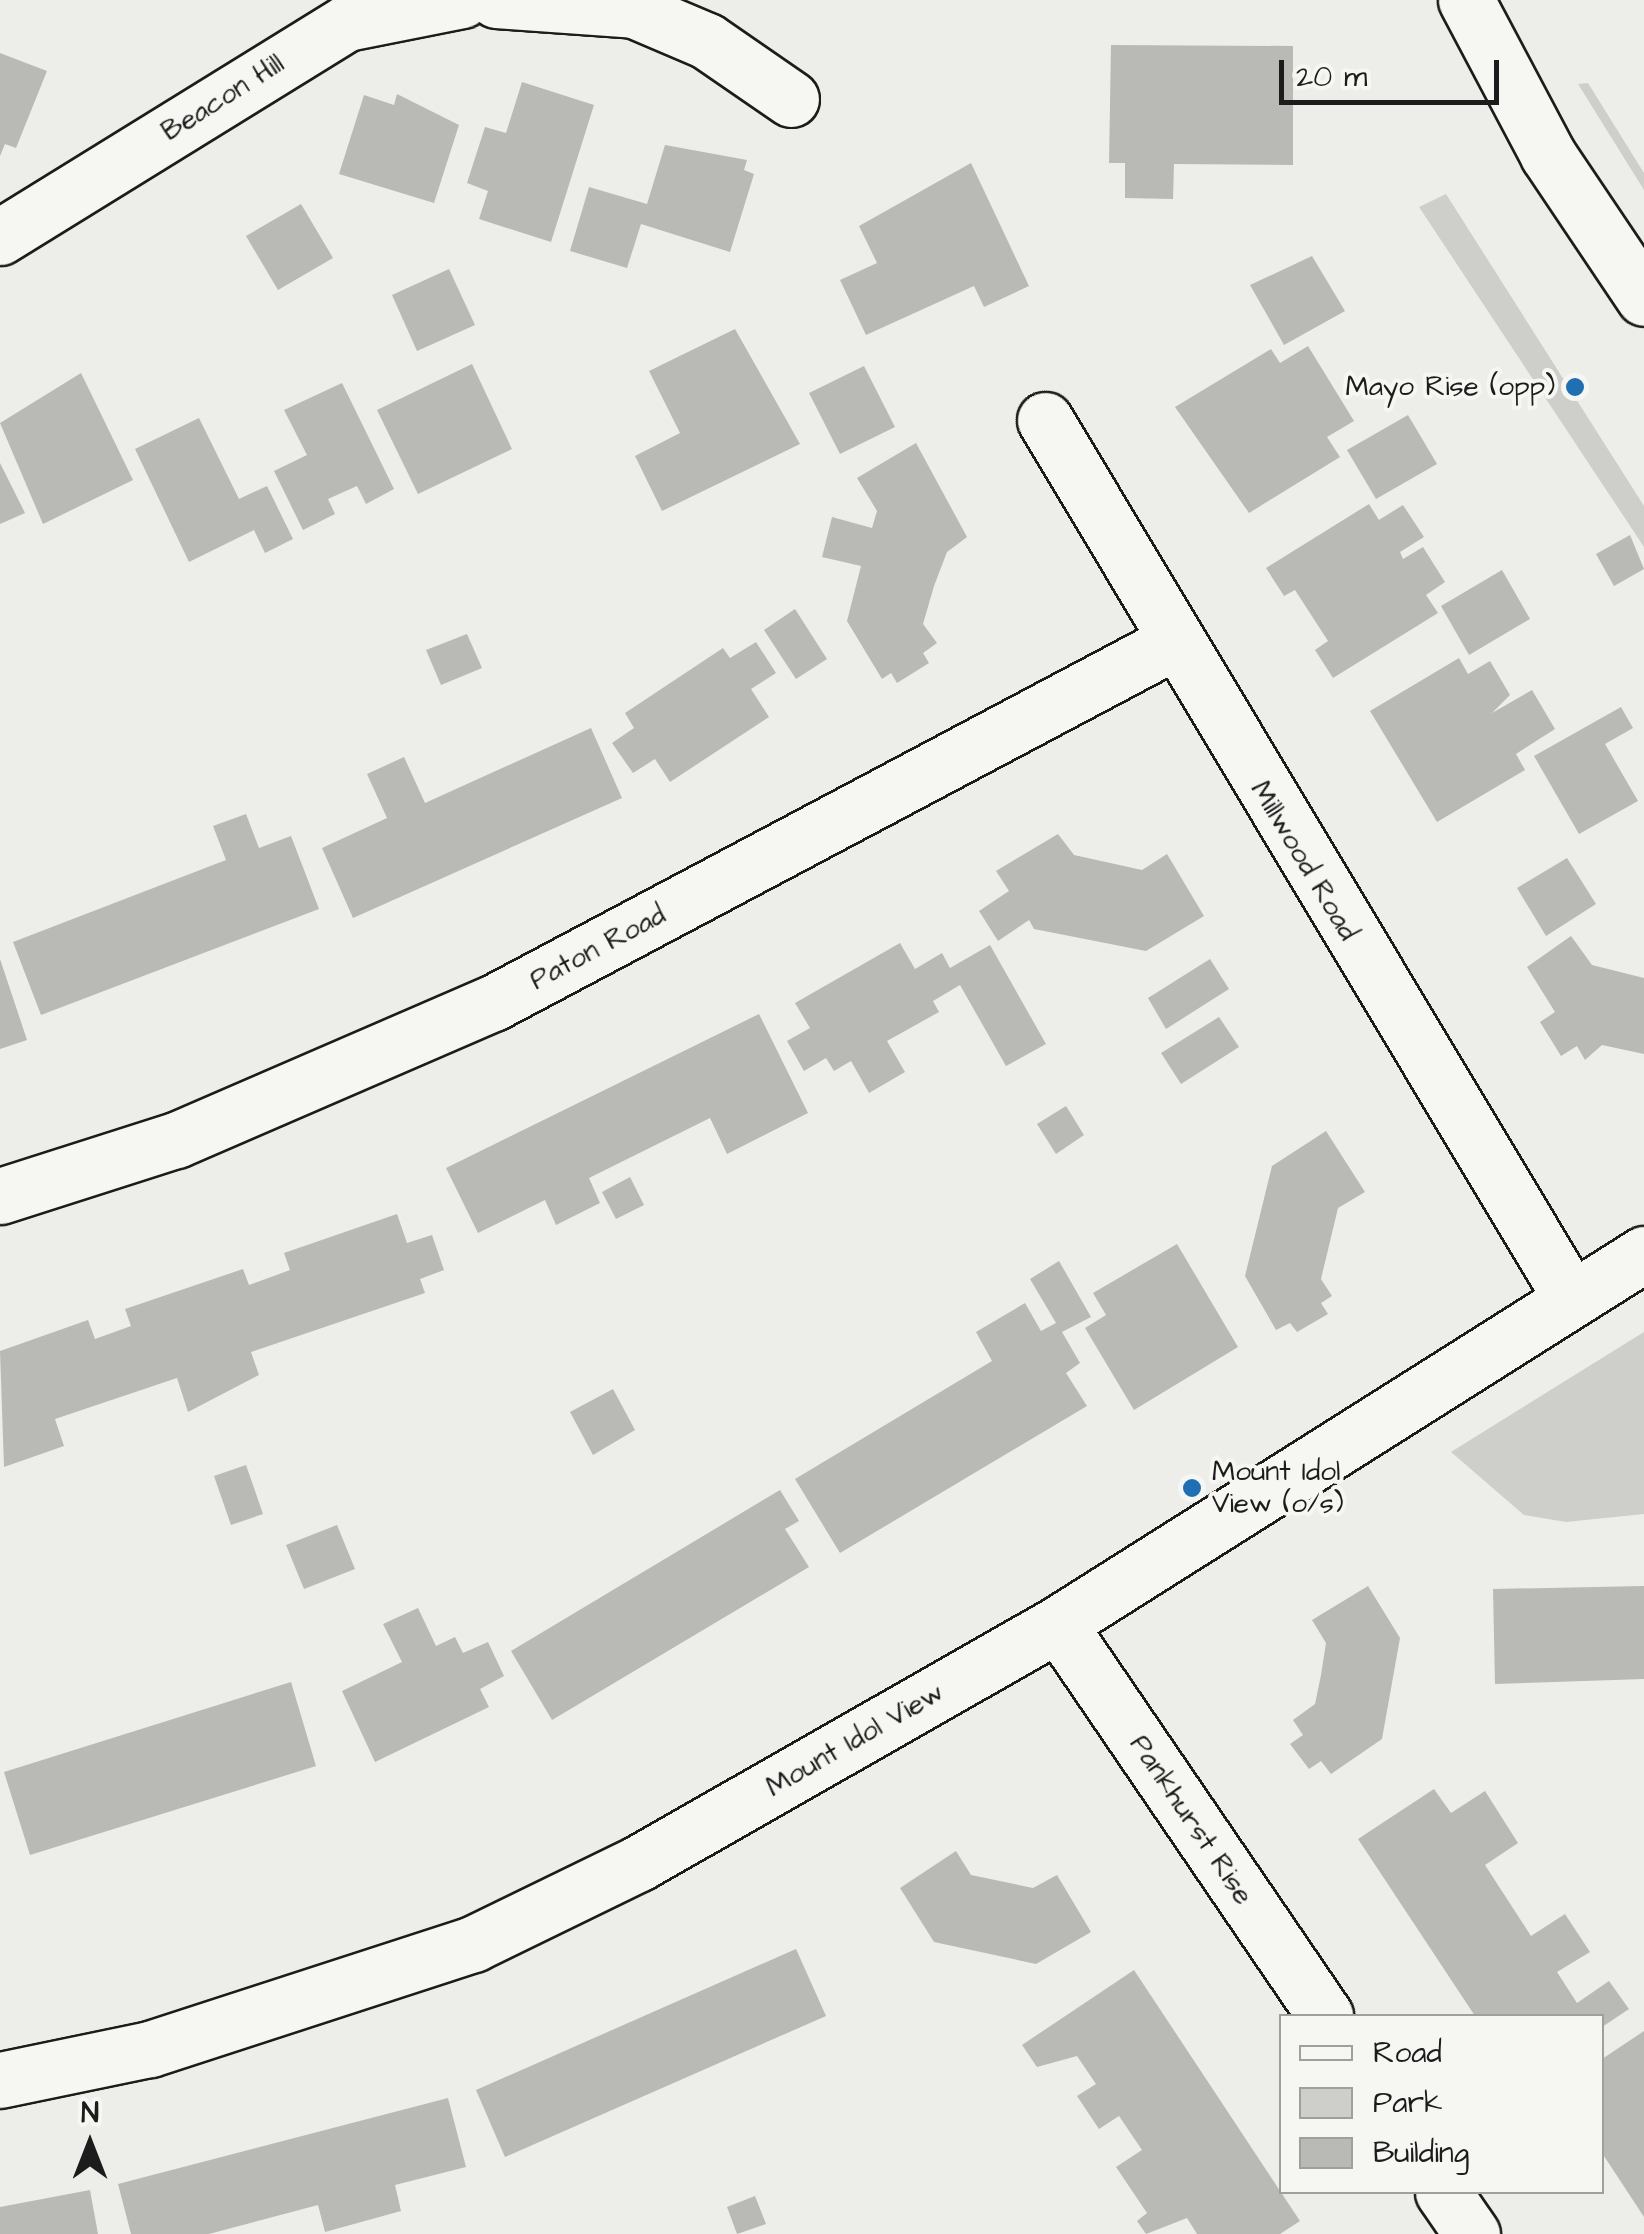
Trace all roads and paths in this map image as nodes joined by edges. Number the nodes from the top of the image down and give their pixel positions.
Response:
1 (462, 0) edge
2 (496, 0) edge
3 (1466, 0) edge
4 (635, 5) edge
5 (791, 99) dead end
6 (0, 237) edge
7 (1644, 298) edge
8 (1045, 420) dead end
9 (1172, 644) junction
10 (0, 1196) edge
11 (1644, 1254) edge
12 (1571, 1298) junction
13 (1058, 1624) junction
14 (1324, 2014) edge
15 (0, 2080) edge
16 (1445, 2194) edge
17 (1472, 2234) edge

1 - 6 street, Beacon Hill
2 - 4 street
3 - 7 street
4 - 5 street
8 - 9 street, Millwood Road
9 - 10 street, Paton Road
9 - 12 street, Millwood Road
11 - 12 street, Mount Idol View
12 - 13 street, Mount Idol View
13 - 14 street, Pankhurst Rise
13 - 15 street, Mount Idol View
16 - 17 street

